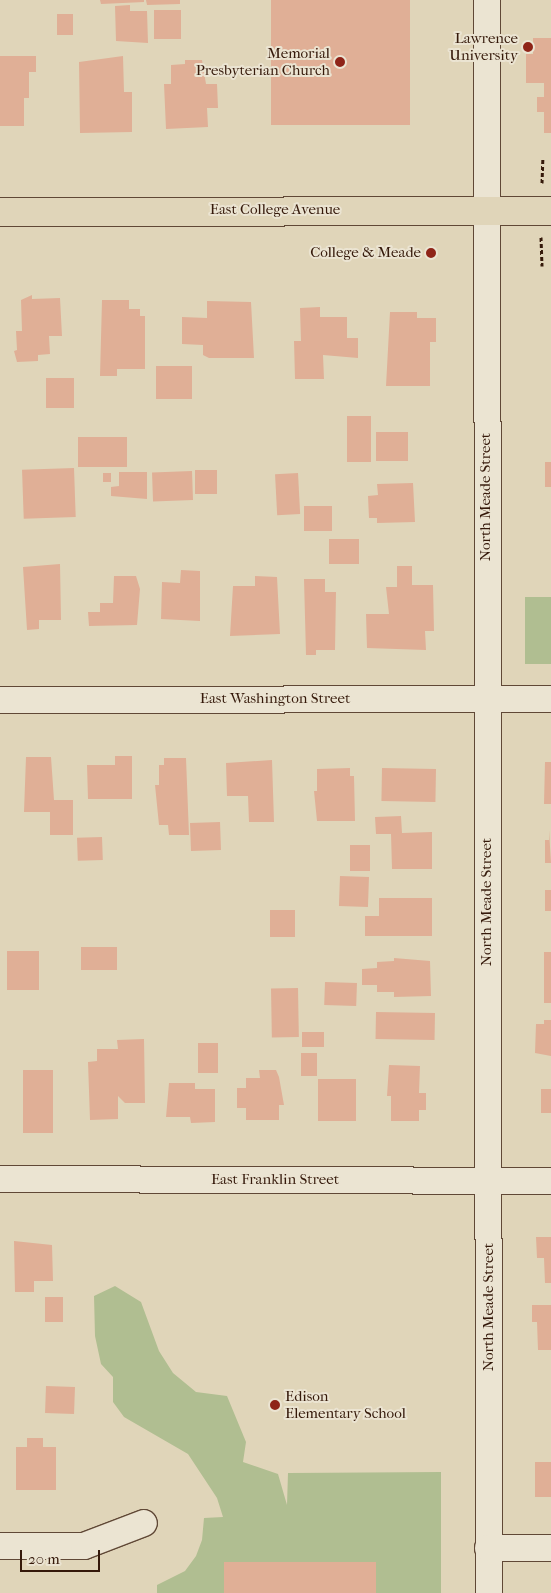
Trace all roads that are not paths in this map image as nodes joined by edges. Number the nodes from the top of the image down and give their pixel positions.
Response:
1 (487, 0) edge
2 (488, 211) junction
3 (551, 211) edge
4 (0, 212) edge
5 (486, 698) junction
6 (551, 698) edge
7 (0, 700) edge
8 (0, 1178) edge
9 (489, 1180) junction
10 (551, 1180) edge
11 (144, 1523) dead end
12 (0, 1546) edge
13 (488, 1548) junction
14 (551, 1548) edge
15 (488, 1593) edge

1 - 2 street, North Meade Street
2 - 3 main road, East College Avenue
2 - 4 main road, East College Avenue
2 - 5 street, North Meade Street
5 - 6 street, East Washington Street
5 - 7 street, East Washington Street
5 - 9 street, North Meade Street
8 - 9 street, East Franklin Street
9 - 10 street, East Franklin Street
9 - 13 street, North Meade Street
11 - 12 street
13 - 14 street
13 - 15 street, North Meade Street

